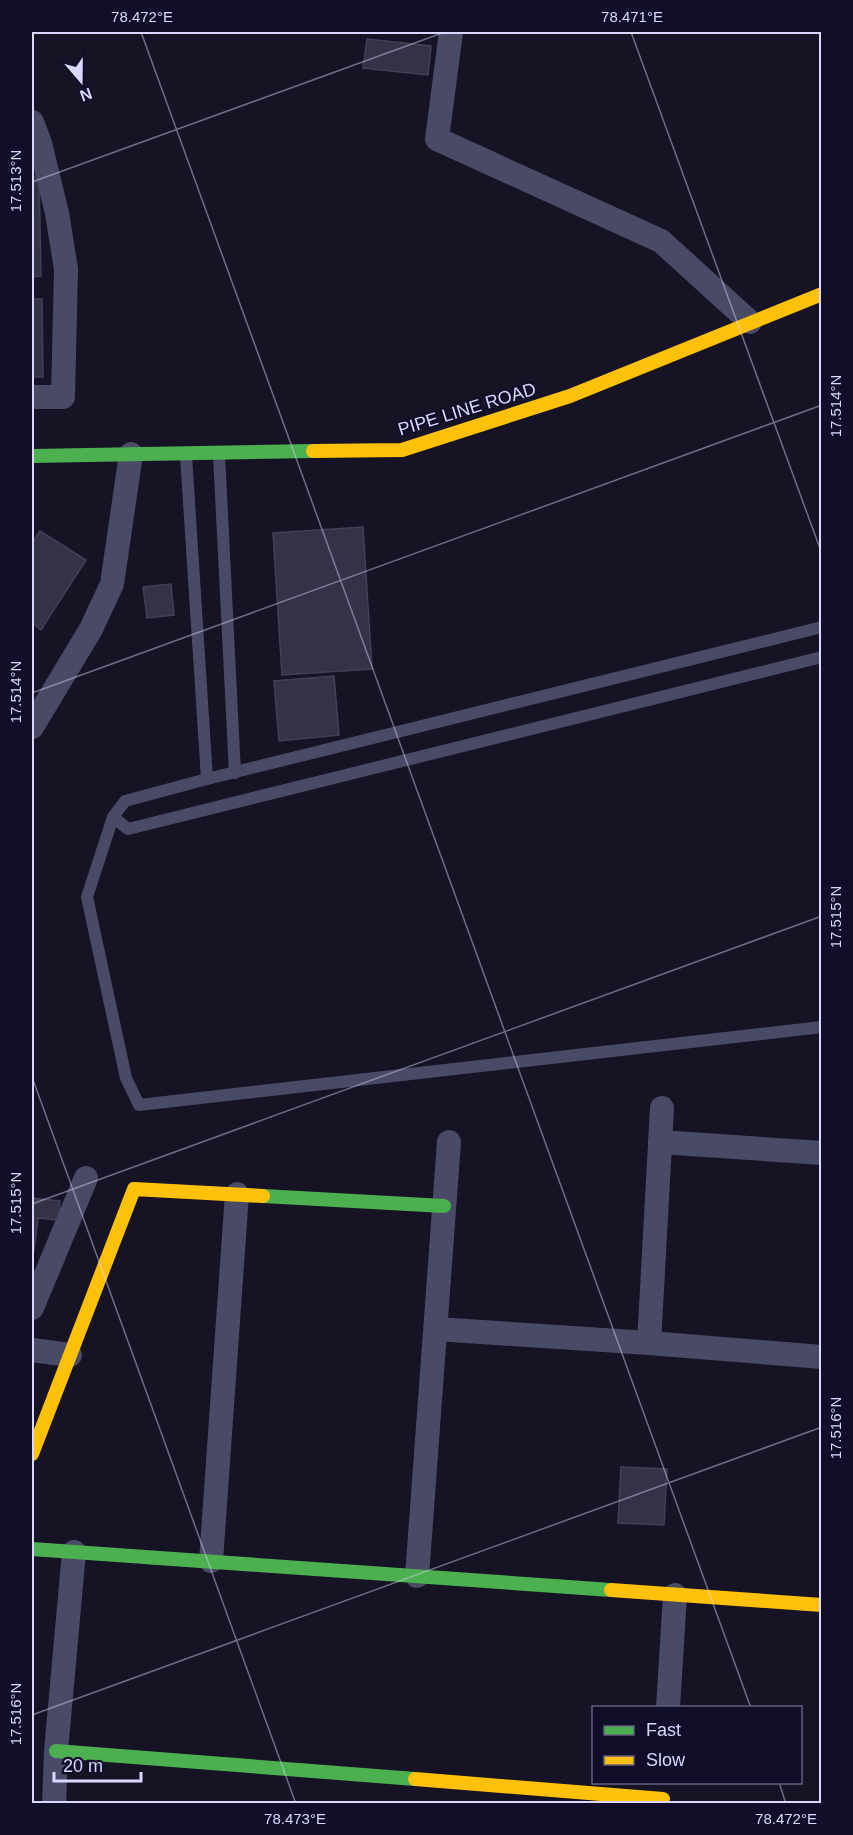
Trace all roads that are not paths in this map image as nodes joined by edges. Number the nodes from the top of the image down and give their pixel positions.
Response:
1 (451, 32) edge
2 (32, 123) edge
3 (822, 294) edge
4 (750, 322) junction
5 (32, 397) edge
6 (186, 453) junction
7 (219, 453) junction
8 (131, 454) junction
9 (32, 456) edge
10 (822, 627) edge
11 (822, 657) edge
12 (32, 728) edge
13 (235, 773) junction
14 (207, 779) junction
15 (113, 818) junction
16 (822, 1027) edge
17 (662, 1108) dead end
18 (449, 1142) dead end
19 (660, 1142) junction
20 (822, 1153) edge
21 (86, 1178) dead end
22 (237, 1194) junction
23 (444, 1206) junction
24 (32, 1308) edge
25 (436, 1329) junction
26 (649, 1343) junction
27 (32, 1350) edge
28 (70, 1355) junction
29 (822, 1357) edge
30 (32, 1454) edge
31 (32, 1549) edge
32 (74, 1552) junction
33 (211, 1562) junction
34 (417, 1576) junction
35 (675, 1595) junction
36 (822, 1605) edge
37 (668, 1706) edge
38 (56, 1751) junction
39 (461, 1793) edge
40 (663, 1795) edge
41 (54, 1803) edge

1 - 4 street
2 - 5 street
3 - 4 street, PIPE LINE ROAD
4 - 7 street, PIPE LINE ROAD
6 - 7 street, PIPE LINE ROAD
6 - 8 street, PIPE LINE ROAD
6 - 14 lane
7 - 13 lane
8 - 9 street, PIPE LINE ROAD
8 - 12 street
10 - 13 lane
11 - 15 lane
13 - 14 lane
14 - 15 lane
15 - 16 lane
17 - 19 street
18 - 23 street
19 - 20 street
19 - 26 street
21 - 24 street
22 - 23 street
22 - 28 street
22 - 33 street
23 - 25 street
25 - 26 street
25 - 34 street
26 - 29 street
27 - 28 street
28 - 30 street
31 - 32 street
32 - 33 street
32 - 38 street
33 - 34 street
34 - 35 street
35 - 36 street
35 - 37 street
38 - 39 street
38 - 41 street
39 - 40 street

